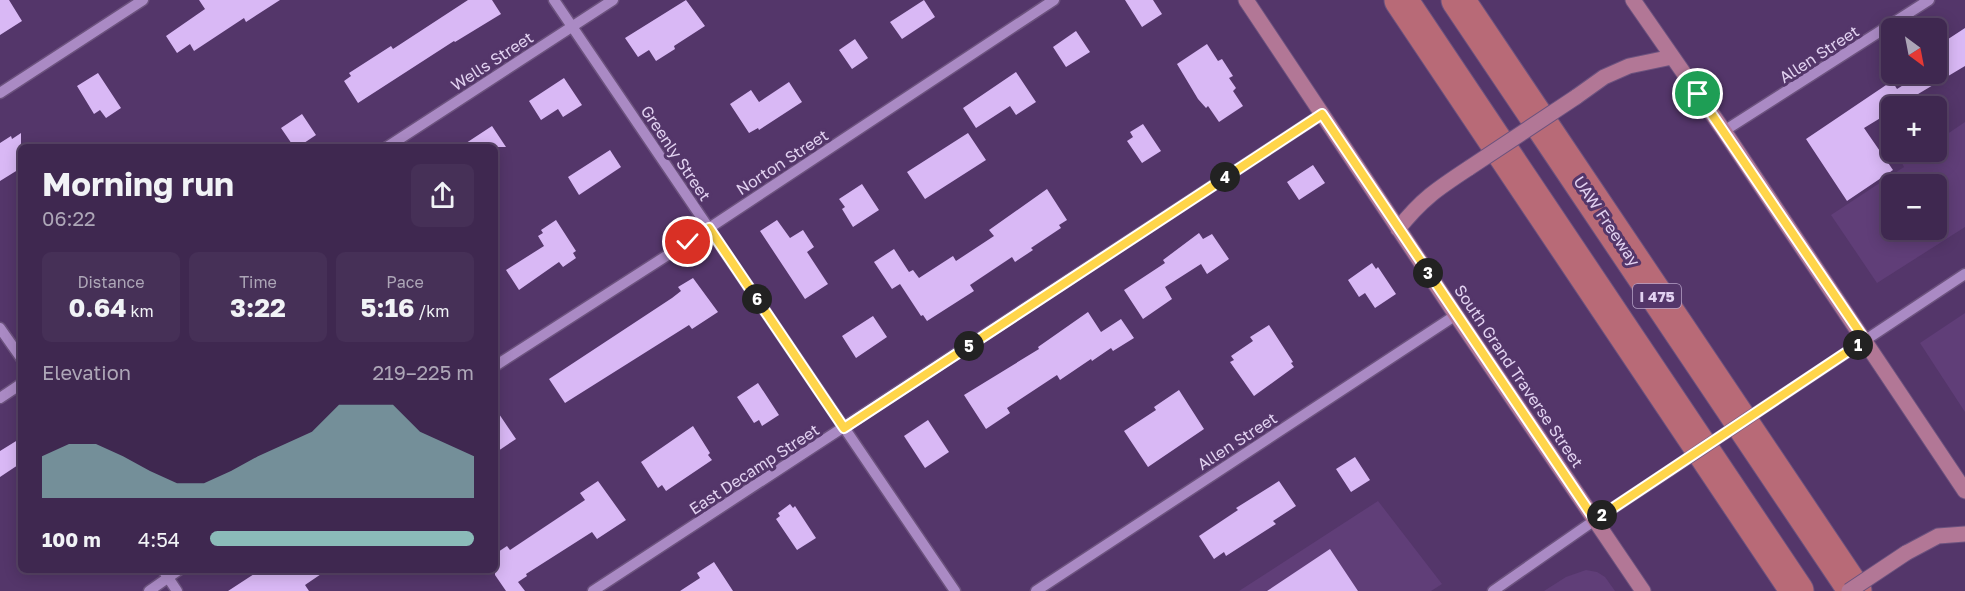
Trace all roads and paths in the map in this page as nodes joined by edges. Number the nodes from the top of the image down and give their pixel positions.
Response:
1 (143, 0) edge
2 (554, 0) edge
3 (613, 0) edge
4 (1054, 0) edge
5 (1246, 0) edge
6 (1401, 0) edge
7 (1458, 0) edge
8 (1633, 0) edge
9 (1929, 0) edge
10 (572, 27) junction
11 (1672, 57) junction
12 (0, 93) edge
13 (1322, 114) junction
14 (1724, 131) junction
15 (392, 144) edge
16 (709, 228) junction
17 (1398, 229) junction
18 (1965, 274) edge
19 (1456, 315) junction
20 (0, 328) edge
21 (1865, 340) junction
22 (18, 354) edge
23 (498, 364) edge
24 (18, 386) edge
25 (0, 398) edge
26 (844, 428) junction
27 (1965, 491) edge
28 (1595, 520) junction
29 (1965, 534) edge
30 (166, 574) edge
31 (149, 591) edge
32 (177, 591) edge
33 (593, 591) edge
34 (955, 591) edge
35 (1036, 591) edge
36 (1493, 591) edge
37 (1643, 591) edge
38 (1797, 591) edge
39 (1849, 591) edge
40 (1855, 591) edge

1 - 12 street
2 - 10 street, Greenly Street
3 - 10 street, Wells Street
4 - 16 street, Norton Street
5 - 13 main road, South Grand Traverse Street
6 - 38 highway, I 475
7 - 40 highway, UAW Freeway / I 475
8 - 11 main road
9 - 14 street, Allen Street
10 - 15 street, Wells Street
10 - 16 street, Greenly Street
11 - 14 main road
11 - 17 main road, bridge
13 - 17 main road, South Grand Traverse Street
13 - 26 street, East Decamp Street
14 - 21 main road
16 - 23 street, Norton Street
16 - 26 street, Greenly Street
17 - 19 main road, South Grand Traverse Street
18 - 21 street
19 - 28 main road, South Grand Traverse Street
19 - 35 street, Allen Street
20 - 22 street
21 - 27 main road
21 - 28 street, bridge
24 - 25 street
26 - 33 street, East Decamp Street
26 - 34 street, Greenly Street
28 - 36 street
28 - 37 main road, South Grand Traverse Street
29 - 39 main road, bridge
30 - 31 street
30 - 32 street

